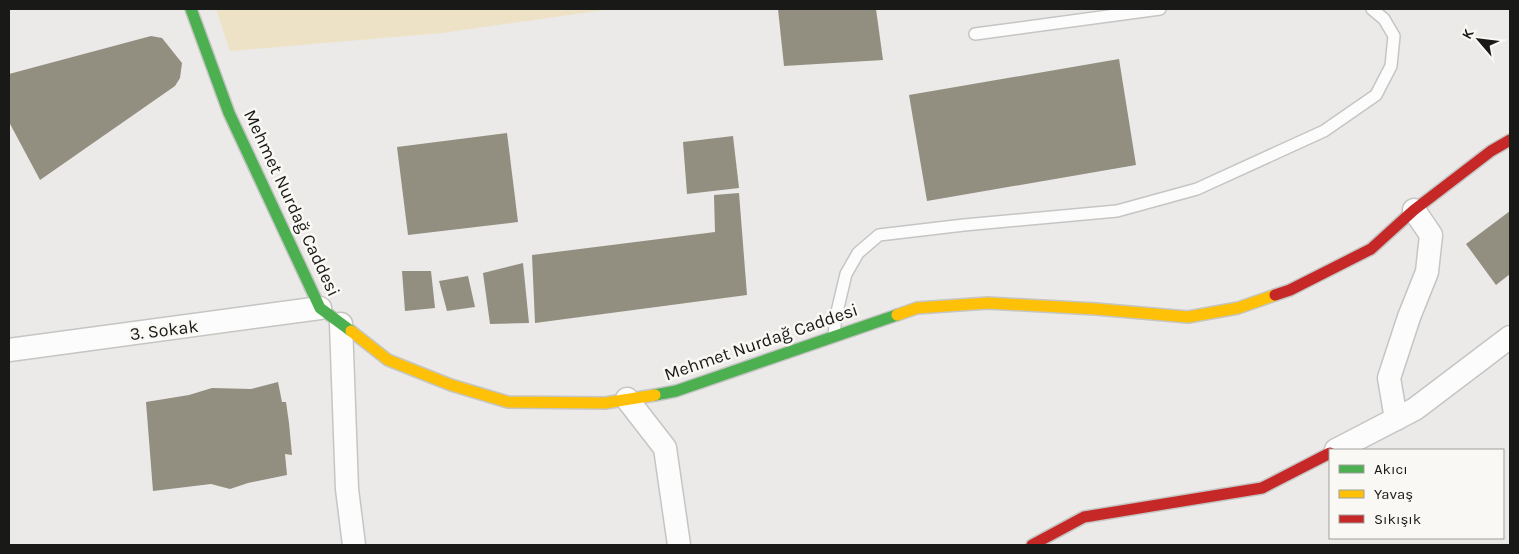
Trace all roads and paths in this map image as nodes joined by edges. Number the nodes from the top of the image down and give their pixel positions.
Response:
1 (191, 9) edge
2 (1160, 9) edge
3 (1372, 9) edge
4 (975, 34) dead end
5 (1510, 140) edge
6 (1414, 210) junction
7 (320, 308) junction
8 (341, 324) junction
9 (834, 335) junction
10 (1510, 337) edge
11 (9, 350) edge
12 (627, 399) junction
13 (1396, 419) junction
14 (1338, 449) edge
15 (1329, 454) edge
16 (354, 545) edge
17 (679, 545) edge
18 (1032, 545) edge

1 - 7 street, Mehmet Nurdağ Caddesi
2 - 4 lane
3 - 9 lane
5 - 6 street, Mehmet Nurdağ Caddesi
6 - 9 street, Mehmet Nurdağ Caddesi
6 - 13 street
7 - 8 street, Mehmet Nurdağ Caddesi
7 - 11 street, 3. Sokak
8 - 12 street, Mehmet Nurdağ Caddesi
8 - 16 street
9 - 12 street, Mehmet Nurdağ Caddesi
10 - 13 street
12 - 17 street
13 - 14 street
15 - 18 street

